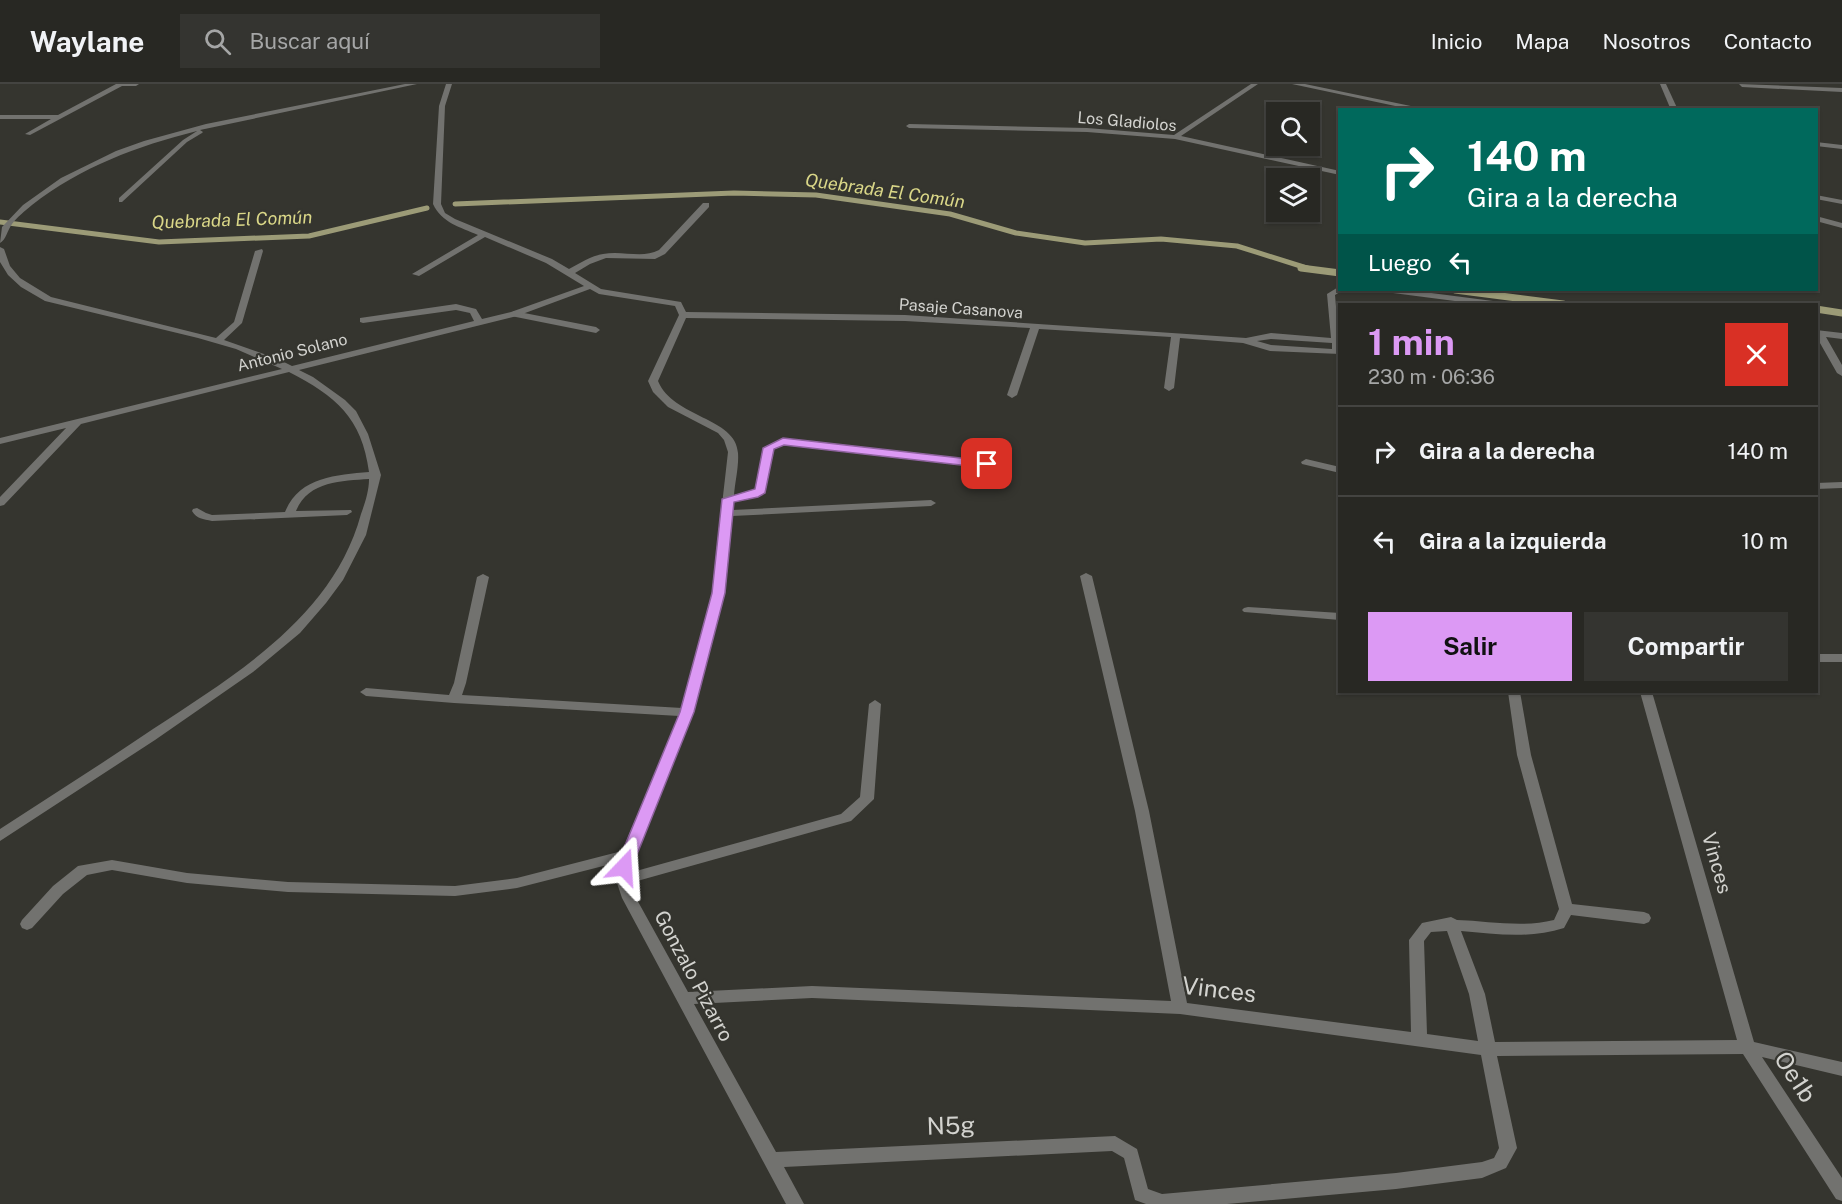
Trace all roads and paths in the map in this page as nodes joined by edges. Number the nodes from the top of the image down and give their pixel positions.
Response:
1 (121, 84) edge
2 (136, 84) edge
3 (414, 84) edge
4 (449, 84) edge
5 (1254, 84) edge
6 (1295, 84) edge
7 (1663, 84) edge
8 (1742, 85) edge
9 (1842, 90) edge
10 (1417, 108) edge
11 (1675, 108) edge
12 (0, 117) edge
13 (60, 117) junction
14 (212, 125) junction
15 (909, 126) dead end
16 (28, 134) dead end
17 (1175, 137) junction
18 (1818, 144) edge
19 (1842, 147) edge
20 (1338, 173) edge
21 (1818, 197) edge
22 (122, 200) dead end
23 (1842, 202) edge
24 (706, 205) dead end
25 (1818, 219) edge
26 (1842, 226) edge
27 (485, 234) junction
28 (0, 241) edge
29 (0, 249) edge
30 (258, 251) dead end
31 (568, 273) junction
32 (416, 274) dead end
33 (588, 286) junction
34 (1338, 289) edge
35 (1400, 291) edge
36 (1486, 303) edge
37 (514, 314) junction
38 (683, 315) junction
39 (363, 320) dead end
40 (478, 321) junction
41 (1035, 327) junction
42 (596, 330) dead end
43 (1818, 334) edge
44 (1176, 335) junction
45 (1842, 336) edge
46 (219, 340) junction
47 (1240, 340) junction
48 (1335, 340) junction
49 (288, 369) junction
50 (1842, 373) edge
51 (1169, 388) dead end
52 (1012, 395) dead end
53 (78, 421) junction
54 (0, 441) edge
55 (1306, 462) dead end
56 (987, 464) dead end
57 (1338, 470) edge
58 (376, 474) junction
59 (1842, 485) edge
60 (1818, 486) edge
61 (728, 499) junction
62 (931, 502) dead end
63 (0, 503) edge
64 (197, 511) dead end
65 (347, 512) dead end
66 (727, 513) junction
67 (289, 514) junction
68 (1086, 576) dead end
69 (483, 577) dead end
70 (1248, 610) dead end
71 (1338, 617) edge
72 (1818, 658) edge
73 (1842, 658) edge
74 (366, 692) dead end
75 (1514, 693) edge
76 (1646, 693) edge
77 (454, 699) junction
78 (875, 704) dead end
79 (687, 712) junction
80 (0, 836) edge
81 (627, 855) junction
82 (623, 880) junction
83 (1566, 909) junction
84 (1644, 918) dead end
85 (1451, 923) junction
86 (27, 924) dead end
87 (684, 998) junction
88 (1180, 1008) junction
89 (1419, 1041) junction
90 (1748, 1047) junction
91 (1489, 1049) junction
92 (1842, 1069) edge
93 (771, 1160) junction
94 (1842, 1193) edge
95 (795, 1204) edge

1 - 2 street
1 - 13 street
3 - 14 street
4 - 27 street
5 - 17 street
6 - 10 street
7 - 11 street
8 - 9 street
12 - 13 street
13 - 16 street
14 - 22 street
14 - 28 street
15 - 17 street, Los Gladiolos
17 - 20 street, Los Gladiolos
18 - 19 street
21 - 23 street
24 - 31 street
25 - 26 street
27 - 31 street
27 - 32 street
29 - 46 street
30 - 46 street
31 - 33 street
33 - 37 street, Antonio Solano
33 - 38 street
34 - 48 street
35 - 36 street
37 - 40 street, Antonio Solano
37 - 42 street
38 - 41 street, Pasaje Casanova
38 - 61 street
39 - 40 street
40 - 49 street, Antonio Solano
41 - 44 street, Pasaje Casanova
41 - 52 street
43 - 45 street
43 - 50 street
44 - 47 street, Pasaje Casanova
44 - 51 street
46 - 49 street
47 - 48 street
47 - 48 street
49 - 53 street, Antonio Solano
49 - 58 street
53 - 54 street, Antonio Solano
53 - 63 street
55 - 57 street
56 - 61 street
58 - 67 street
58 - 80 street
59 - 60 street
61 - 66 street
62 - 66 street
64 - 67 street
65 - 67 street
66 - 79 street
68 - 88 street
69 - 77 street
70 - 71 street
72 - 73 street
74 - 77 street
75 - 83 street
76 - 90 street, Vinces
77 - 79 street
78 - 82 street
79 - 81 street
81 - 82 street
81 - 86 street
82 - 87 street, Gonzalo Pizarro
83 - 84 street
83 - 85 street
85 - 89 street
85 - 91 street
87 - 88 street, Vinces
87 - 93 street, Gonzalo Pizarro
88 - 89 street, Vinces
89 - 91 street, Vinces
90 - 91 street, Vinces
90 - 92 street, Vinces
90 - 94 street, Oe1b
91 - 93 street, N5g
93 - 95 street, Gonzalo Pizarro

